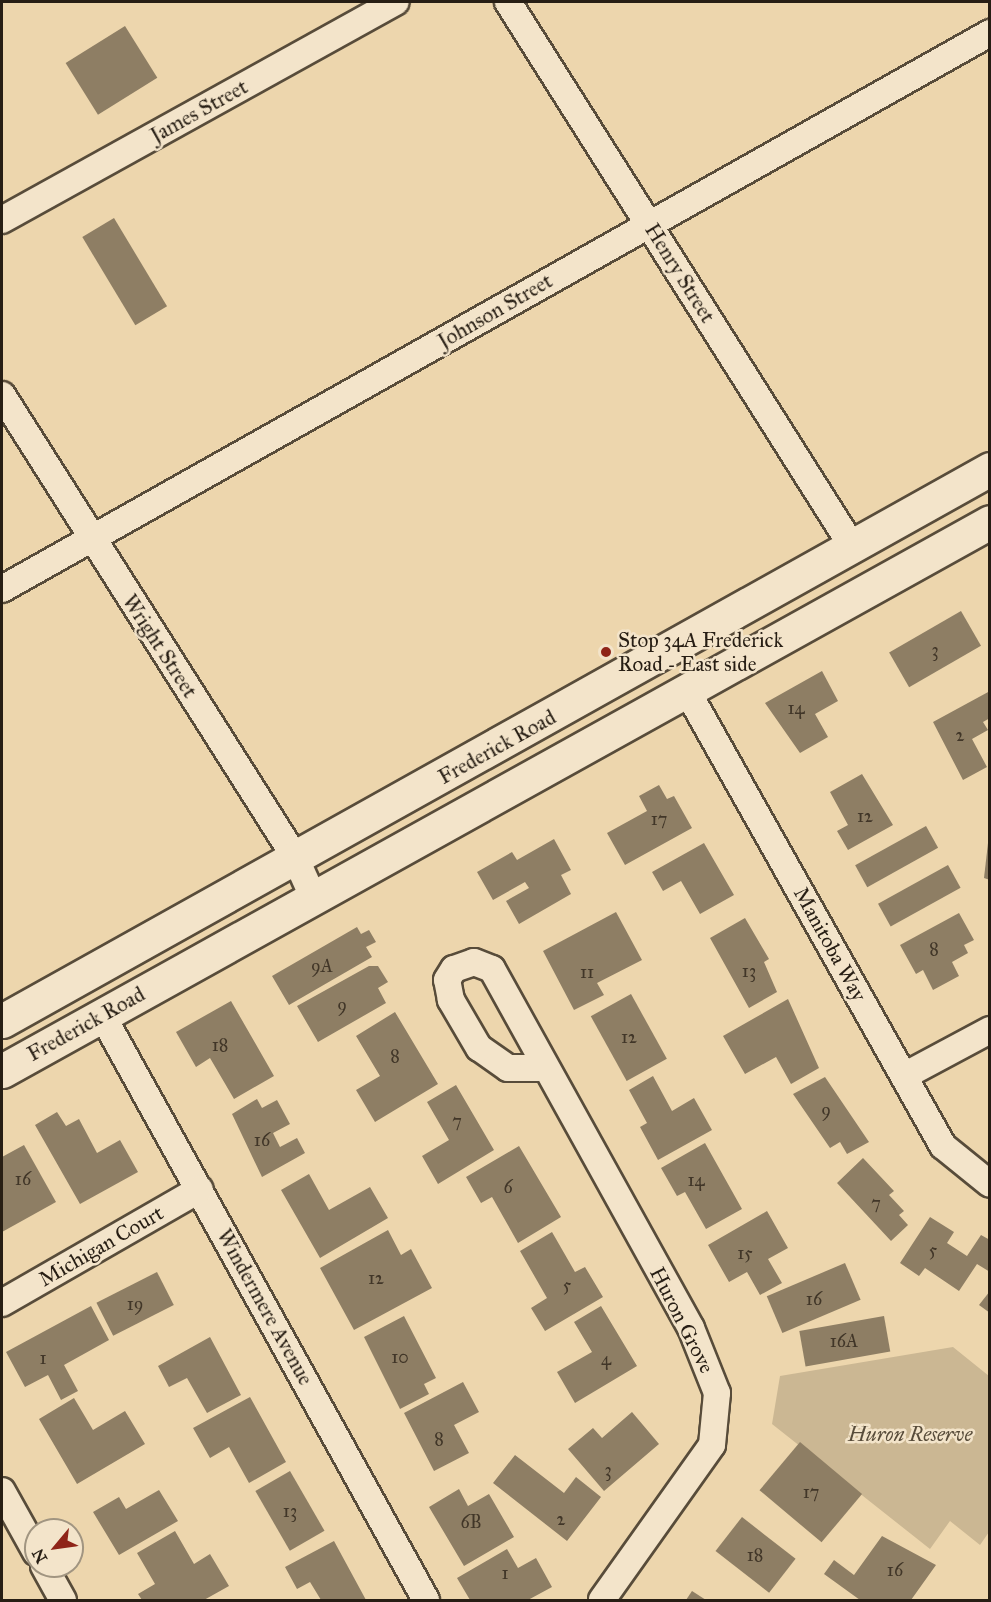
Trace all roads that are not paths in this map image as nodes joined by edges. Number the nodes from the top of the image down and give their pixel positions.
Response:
1 (396, 2) edge
2 (508, 2) edge
3 (990, 33) edge
4 (2, 220) edge
5 (649, 224) junction
6 (2, 395) edge
7 (990, 469) edge
8 (990, 522) edge
9 (92, 540) junction
10 (852, 546) junction
11 (2, 589) edge
12 (686, 689) junction
13 (295, 857) junction
14 (314, 899) junction
15 (102, 1015) junction
16 (2, 1021) edge
17 (990, 1030) edge
18 (542, 1068) dead end
19 (2, 1071) edge
20 (904, 1076) junction
21 (990, 1184) edge
22 (200, 1189) junction
23 (2, 1303) edge
24 (2, 1491) edge
25 (24, 1530) edge
26 (51, 1578) edge
27 (63, 1600) edge
28 (426, 1600) edge
29 (602, 1600) edge

1 - 4 street, James Street
2 - 5 street, Henry Street
3 - 5 street, Johnson Street
5 - 9 street, Johnson Street
5 - 10 street, Henry Street
6 - 9 street, Wright Street
7 - 10 main road, Frederick Road
8 - 12 main road, Frederick Road
9 - 11 street, Johnson Street
9 - 13 street, Wright Street
10 - 13 main road, Frederick Road
12 - 14 main road, Frederick Road
12 - 20 street, Manitoba Way
13 - 14 street, Wright Street
13 - 16 main road, Frederick Road
14 - 15 main road, Frederick Road
15 - 19 main road, Frederick Road
15 - 22 street, Windermere Avenue
17 - 20 street
18 - 29 street, Huron Grove
20 - 21 street, Manitoba Way
22 - 23 street, Michigan Court
22 - 28 street, Windermere Avenue
24 - 25 street
26 - 27 street

